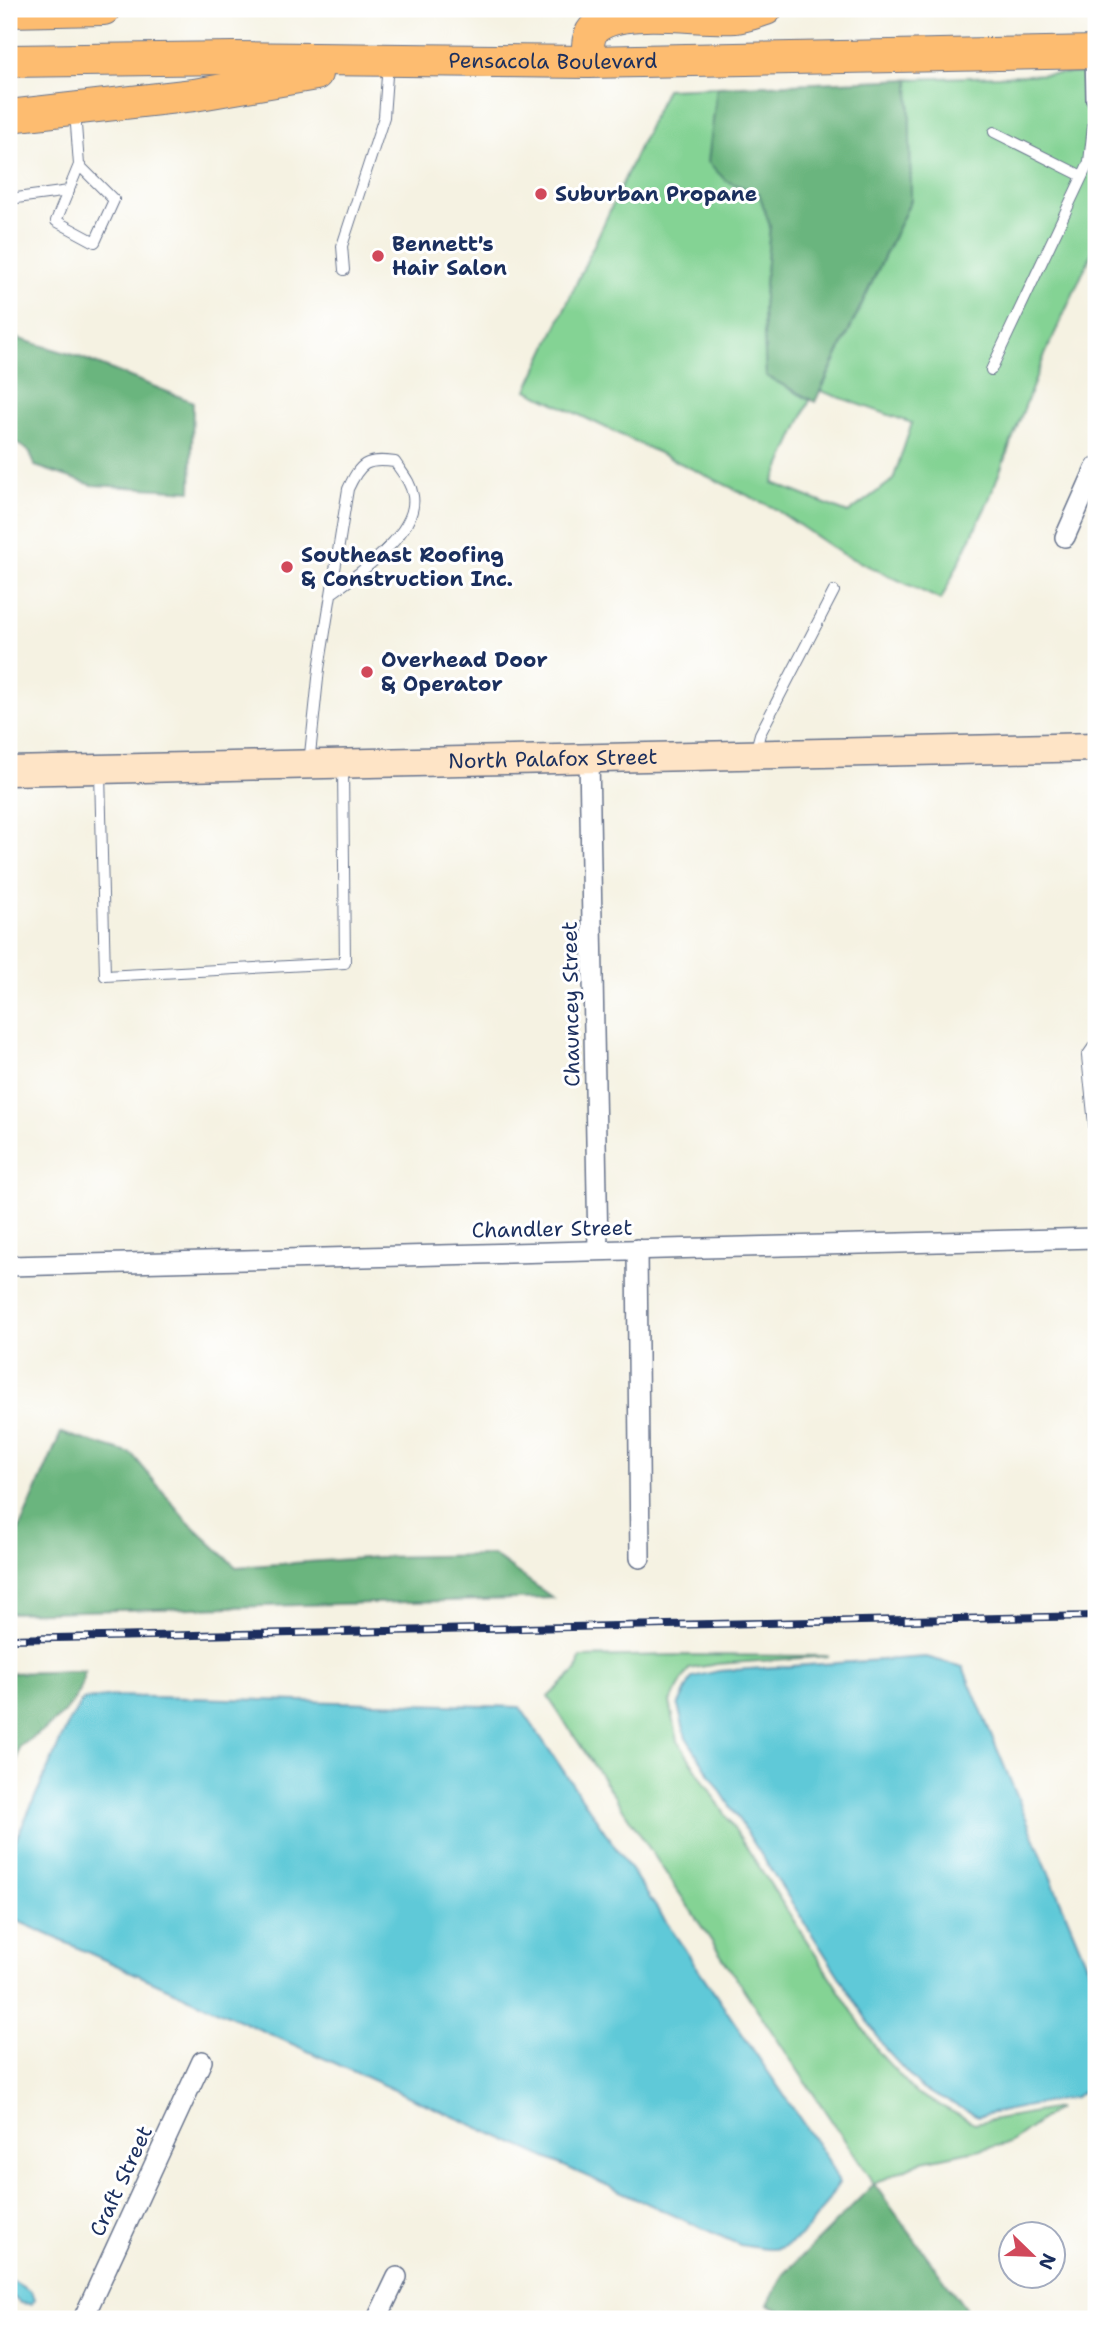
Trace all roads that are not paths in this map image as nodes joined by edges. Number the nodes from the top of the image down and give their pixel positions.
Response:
1 (104, 9) edge
2 (766, 9) edge
3 (9, 11) edge
4 (1096, 52) edge
5 (9, 61) edge
6 (388, 62) junction
7 (588, 62) junction
8 (1096, 99) edge
9 (75, 108) junction
10 (9, 116) edge
11 (994, 132) dead end
12 (79, 165) junction
13 (1082, 176) junction
14 (69, 191) junction
15 (9, 199) edge
16 (344, 270) dead end
17 (991, 370) dead end
18 (1096, 467) edge
19 (1065, 537) dead end
20 (834, 591) dead end
21 (332, 593) junction
22 (1096, 747) edge
23 (755, 754) junction
24 (589, 758) junction
25 (343, 763) junction
26 (309, 764) junction
27 (100, 769) junction
28 (9, 771) edge
29 (1096, 1043) edge
30 (1096, 1144) edge
31 (1096, 1238) edge
32 (637, 1249) junction
33 (598, 1250) junction
34 (9, 1266) edge
35 (640, 1558) dead end
36 (202, 2061) dead end
37 (397, 2277) dead end
38 (83, 2319) edge
39 (377, 2319) edge

1 - 3 highway
2 - 7 highway
4 - 7 highway, Pensacola Boulevard
4 - 8 street
5 - 6 highway, Pensacola Boulevard
6 - 7 highway, Pensacola Boulevard
6 - 9 highway
6 - 16 lane
8 - 13 lane
9 - 10 highway
9 - 12 lane
11 - 13 lane
12 - 14 lane
12 - 14 lane
13 - 17 lane
14 - 15 lane
18 - 19 street
20 - 23 lane
21 - 21 lane
21 - 26 lane
22 - 23 main road, North Palafox Street
23 - 24 main road, North Palafox Street
24 - 25 main road, North Palafox Street
24 - 33 street, Chauncey Street
25 - 26 main road, North Palafox Street
25 - 27 lane
26 - 27 main road, North Palafox Street
27 - 28 main road, North Palafox Street
29 - 30 lane
31 - 32 street, Chandler Street
32 - 33 street, Chandler Street
32 - 35 street
33 - 34 street, Chandler Street
36 - 38 street, Craft Street
37 - 39 street

